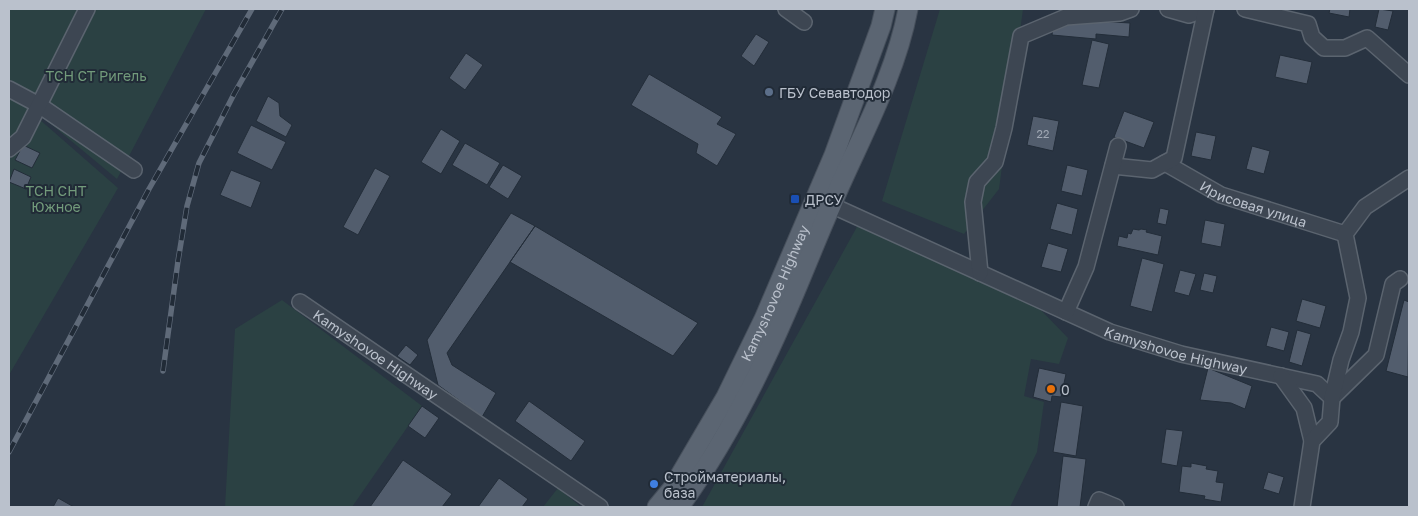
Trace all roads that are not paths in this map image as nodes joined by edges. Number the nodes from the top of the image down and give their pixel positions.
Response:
1 (86, 9) edge
2 (786, 9) edge
3 (885, 9) edge
4 (908, 9) edge
5 (1168, 9) edge
6 (1206, 9) edge
7 (1245, 9) edge
8 (1124, 10) edge
9 (804, 22) dead end
10 (1409, 75) edge
11 (9, 89) edge
12 (38, 105) junction
13 (1118, 146) dead end
14 (9, 149) edge
15 (1165, 164) junction
16 (1113, 166) junction
17 (134, 170) dead end
18 (1409, 178) edge
19 (831, 205) junction
20 (1345, 234) junction
21 (980, 273) junction
22 (1400, 279) dead end
23 (300, 302) dead end
24 (1066, 312) junction
25 (1281, 376) junction
26 (1332, 398) junction
27 (1312, 441) junction
28 (600, 507) edge
29 (657, 507) edge
30 (679, 507) edge
31 (1096, 507) edge
32 (1116, 507) edge
33 (1302, 507) edge

1 - 12 street
2 - 9 street
3 - 29 main road, Kamyshovoe Highway
4 - 19 main road, Kamyshovoe Highway
5 - 6 street
6 - 15 street
7 - 10 street
8 - 21 street
11 - 12 street
12 - 14 street
12 - 17 street
13 - 16 street
15 - 16 street
15 - 20 street, Ирисовая улица
16 - 24 street
18 - 20 street
19 - 21 street, Kamyshovoe Highway
19 - 30 main road, Kamyshovoe Highway
20 - 26 street
21 - 24 street, Kamyshovoe Highway
22 - 26 street
23 - 28 street, Kamyshovoe Highway
24 - 25 street, Kamyshovoe Highway
25 - 26 street, Kamyshovoe Highway
25 - 27 street
26 - 27 street
27 - 33 street
31 - 32 street

